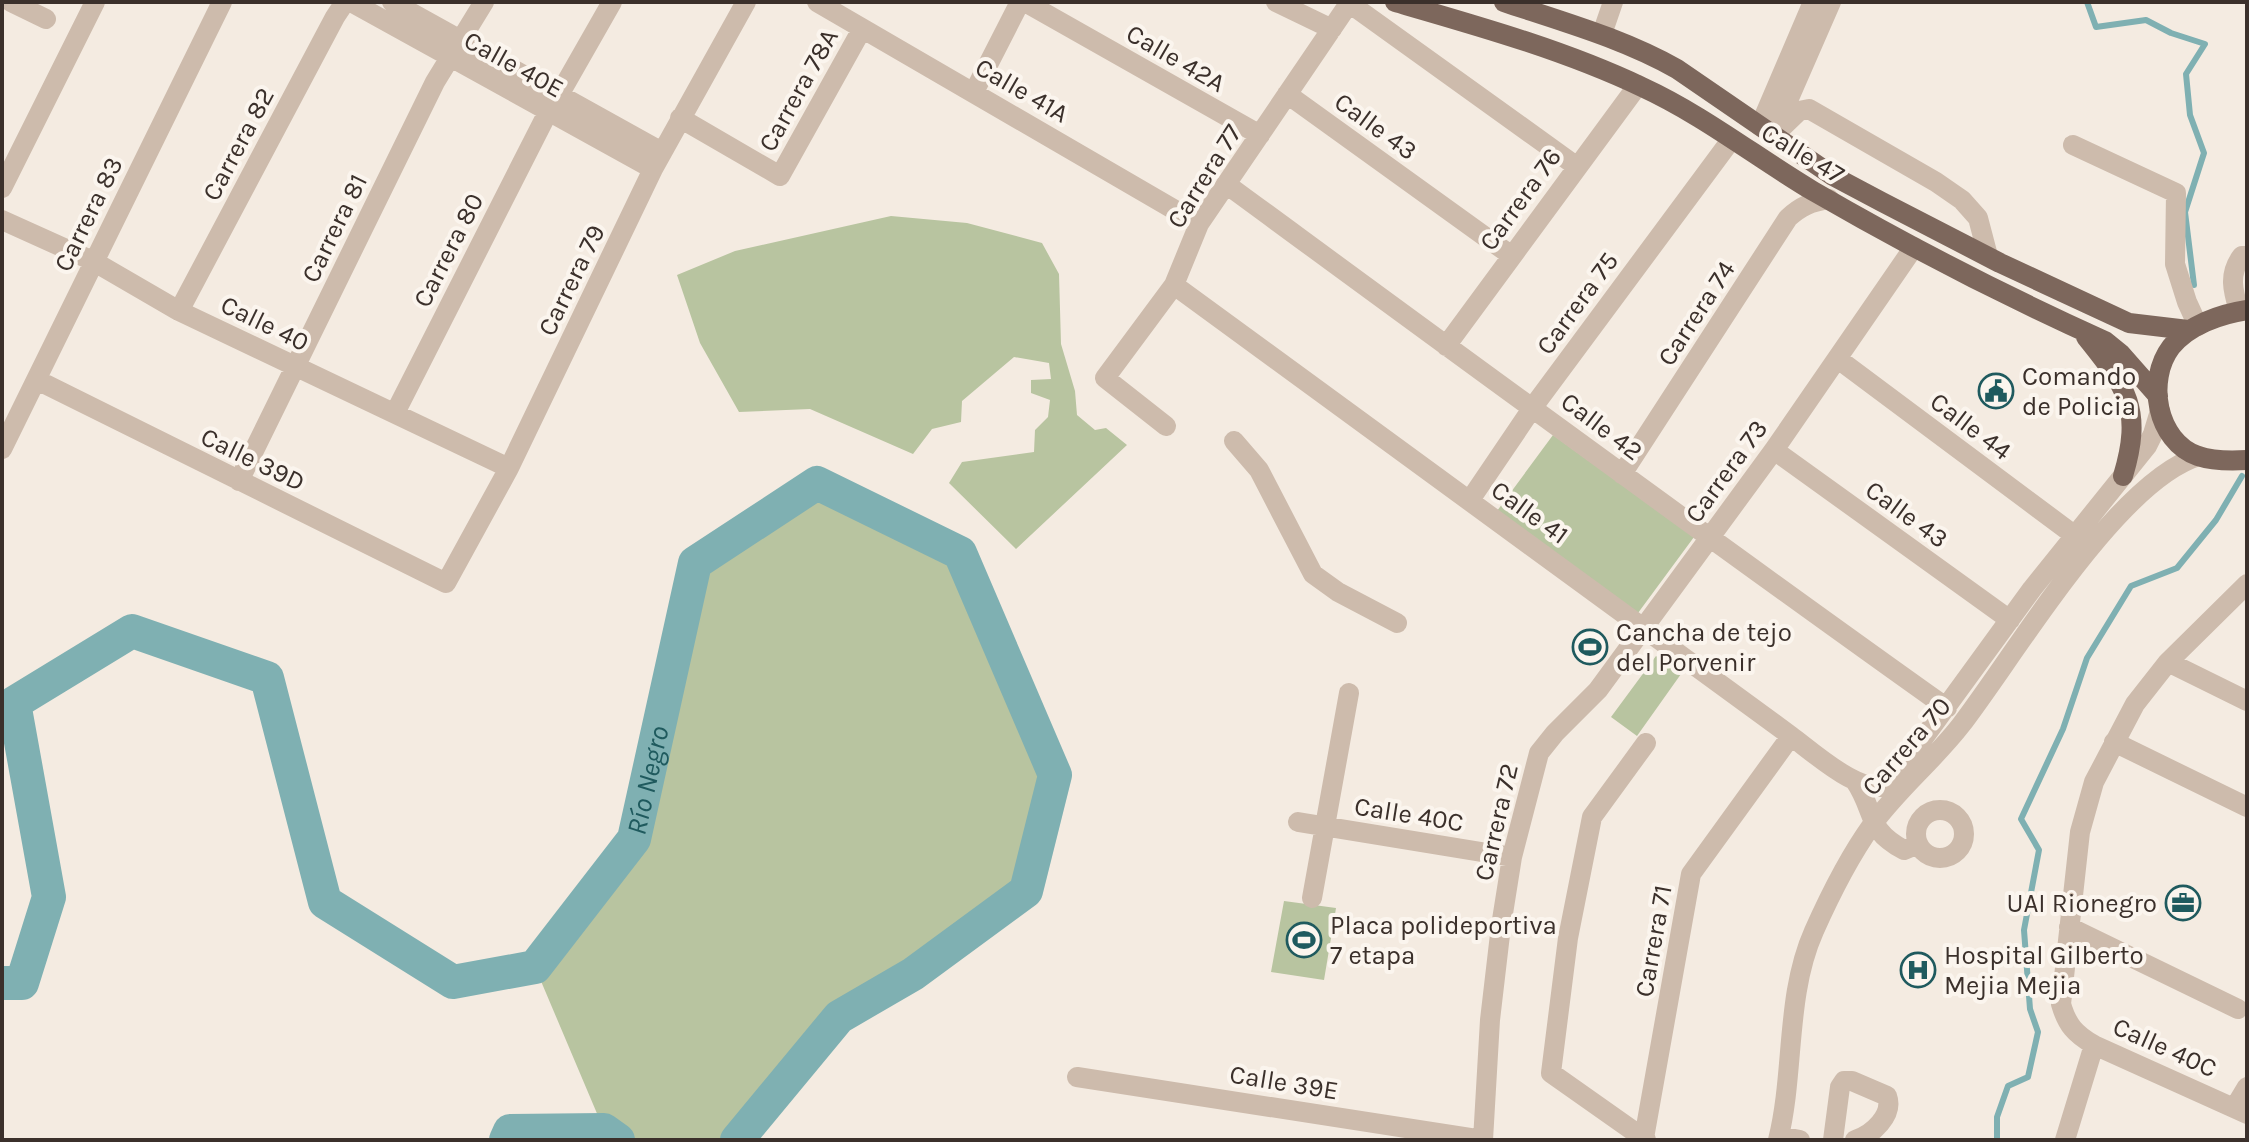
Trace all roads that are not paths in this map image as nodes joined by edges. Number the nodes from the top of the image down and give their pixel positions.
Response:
1 (11, 2) edge
2 (95, 2) edge
3 (222, 2) edge
4 (348, 2) edge
5 (392, 2) edge
6 (484, 2) edge
7 (612, 2) edge
8 (746, 2) edge
9 (817, 2) edge
10 (1022, 2) edge
11 (1276, 2) edge
12 (1349, 2) edge
13 (1395, 2) edge
14 (1504, 2) edge
15 (1611, 2) edge
16 (1813, 2) edge
17 (1831, 2) edge
18 (1532, 7) edge
19 (46, 19) dead end
20 (862, 29) junction
21 (1332, 29) junction
22 (1602, 34) junction
23 (460, 40) junction
24 (450, 59) junction
25 (1638, 85) junction
26 (974, 92) junction
27 (1287, 94) junction
28 (553, 104) junction
29 (680, 118) junction
30 (1767, 131) junction
31 (1260, 135) junction
32 (1731, 140) junction
33 (2073, 145) dead end
34 (658, 161) junction
35 (1576, 166) junction
36 (1226, 184) junction
37 (2, 188) edge
38 (1829, 199) junction
39 (2, 220) edge
40 (1199, 224) junction
41 (1914, 247) junction
42 (1512, 256) junction
43 (1988, 256) junction
44 (2247, 256) edge
45 (93, 261) junction
46 (1174, 285) junction
47 (179, 311) junction
48 (2243, 311) edge
49 (2193, 328) junction
50 (2081, 330) junction
51 (1446, 346) junction
52 (1838, 359) junction
53 (295, 367) junction
54 (37, 380) junction
55 (2159, 403) junction
56 (1533, 407) junction
57 (395, 413) junction
58 (1166, 426) dead end
59 (1234, 441) dead end
60 (2, 449) edge
61 (1774, 450) junction
62 (2199, 456) junction
63 (2247, 460) edge
64 (509, 468) junction
65 (1622, 474) junction
66 (2123, 476) junction
67 (239, 481) junction
68 (1470, 500) junction
69 (2074, 535) junction
70 (1709, 539) junction
71 (446, 583) joint
72 (2246, 588) edge
73 (2010, 620) junction
74 (1397, 623) dead end
75 (1642, 627) junction
76 (1673, 650) junction
77 (1621, 658) junction
78 (2168, 662) junction
79 (1349, 693) dead end
80 (2247, 701) edge
81 (1947, 708) junction
82 (1571, 719) joint
83 (1791, 736) junction
84 (2114, 742) junction
85 (1646, 743) dead end
86 (1855, 781) junction
87 (2247, 807) edge
88 (1298, 822) dead end
89 (1873, 824) junction
90 (1325, 827) junction
91 (1918, 844) dead end
92 (1512, 857) junction
93 (1312, 898) dead end
94 (2069, 927) junction
95 (2238, 1009) dead end
96 (2094, 1045) junction
97 (1077, 1077) dead end
98 (2247, 1087) edge
99 (2241, 1110) edge
100 (1779, 1138) edge
101 (1645, 1139) edge
102 (1483, 1140) edge
103 (1800, 1140) edge
104 (1833, 1140) edge
105 (1855, 1140) edge
106 (2065, 1140) edge

1 - 19 street
2 - 37 street
3 - 45 street, Carrera 83
4 - 24 street, Calle 40E
4 - 47 street, Carrera 82
5 - 23 street, Calle 40E
6 - 23 street, Carrera 81
7 - 28 street, Carrera 80
8 - 29 street, Carrera 79
9 - 20 street, Calle 41A
10 - 26 street
10 - 31 street, Calle 42A
11 - 21 street
12 - 21 street, Carrera 77
12 - 35 street
13 - 25 main road, Calle 47
14 - 18 main road, Calle 47
15 - 22 street
16 - 30 street
17 - 30 street
18 - 22 main road, Calle 47
20 - 26 street, Calle 41A
20 - 29 street, Carrera 78A
21 - 27 street, Carrera 77
22 - 30 main road, Calle 47
23 - 24 street, Carrera 81
23 - 28 street, Calle 40E
24 - 28 street, Calle 40E
24 - 53 street, Carrera 81
25 - 32 main road, Calle 47
25 - 35 street, Carrera 76
26 - 40 street, Calle 41A
27 - 31 street, Carrera 77
27 - 42 street, Calle 43
28 - 34 street, Calle 40E
28 - 57 street, Carrera 80
29 - 34 street, Carrera 79
30 - 43 main road, Calle 47
30 - 43 street
31 - 36 street, Carrera 77
32 - 38 main road, Calle 47
32 - 56 street, Carrera 75
33 - 49 street
34 - 64 street, Carrera 79
35 - 42 street, Carrera 76
36 - 40 street, Carrera 77
36 - 51 street, Calle 42
38 - 41 main road, Calle 47
38 - 65 street, Carrera 74
39 - 45 street, Calle 40
40 - 46 street, Carrera 77
41 - 50 main road, Calle 47
41 - 52 street, Carrera 73
42 - 51 street, Carrera 76
43 - 49 main road, Calle 47
44 - 48 street
45 - 47 street, Calle 40
45 - 54 street, Carrera 83
46 - 58 street, Carrera 77
46 - 68 street, Calle 41
47 - 53 street, Calle 40
48 - 49 main road
49 - 55 main road
50 - 55 main road, Calle 47
50 - 66 main road
51 - 56 street, Calle 42
52 - 61 street, Carrera 73
52 - 69 street, Calle 44
53 - 57 street, Calle 40
53 - 67 street, Carrera 81
54 - 60 street, Carrera 83
54 - 67 street, Calle 39D
55 - 62 main road, Calle 47
55 - 66 street, Carrera 70
56 - 65 street, Calle 42
56 - 68 street, Carrera 75
57 - 64 street, Calle 40
59 - 74 street
61 - 70 street, Carrera 73
61 - 73 street, Calle 43
62 - 63 main road
62 - 89 street, Carrera 70
64 - 71 street, Carrera 79
65 - 70 street, Calle 42
66 - 69 street, Carrera 70
67 - 71 street, Calle 39D
68 - 75 street, Calle 41
69 - 73 street, Carrera 70
70 - 75 street, Carrera 73
70 - 81 street, Calle 42
72 - 78 street
73 - 81 street, Carrera 70
75 - 76 street, Calle 41
75 - 77 street, Carrera 73
76 - 77 street
76 - 83 street, Calle 41
77 - 82 street, Carrera 73
78 - 80 street
78 - 84 street
79 - 90 street
81 - 86 street, Carrera 70
82 - 92 street, Carrera 72
83 - 86 street, Calle 41
83 - 101 street, Carrera 71
84 - 87 street
84 - 94 street
85 - 101 street
86 - 89 street
88 - 90 street, Calle 40C
89 - 91 street
89 - 100 street, Carrera 70
90 - 92 street, Calle 40C
90 - 93 street
92 - 102 street, Carrera 72
94 - 95 street
94 - 96 street, Calle 40C
96 - 99 street, Calle 40C
96 - 106 street
97 - 102 street, Calle 39E
98 - 99 street
100 - 103 street
104 - 105 street

